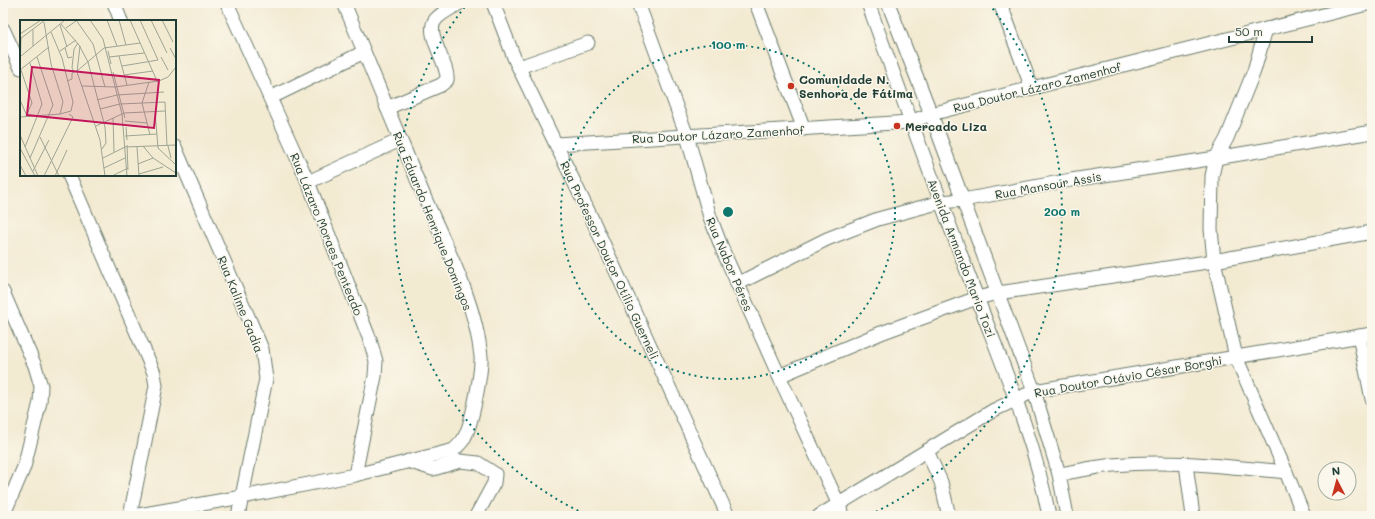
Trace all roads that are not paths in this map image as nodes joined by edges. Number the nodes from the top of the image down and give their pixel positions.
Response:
1 (114, 3) edge
2 (227, 3) edge
3 (344, 3) edge
4 (459, 3) edge
5 (493, 3) edge
6 (638, 3) edge
7 (756, 3) edge
8 (868, 3) edge
9 (888, 3) edge
10 (1000, 3) edge
11 (1371, 3) edge
12 (1345, 6) edge
13 (121, 20) edge
14 (3, 29) edge
15 (1266, 29) junction
16 (588, 43) dead end
17 (364, 52) junction
18 (20, 66) edge
19 (520, 67) junction
20 (1032, 88) junction
21 (270, 98) junction
22 (387, 108) junction
23 (931, 114) junction
24 (910, 122) junction
25 (804, 129) junction
26 (1372, 132) edge
27 (687, 136) junction
28 (400, 140) junction
29 (556, 144) junction
30 (176, 149) edge
31 (1216, 158) junction
32 (69, 176) edge
33 (308, 182) junction
34 (962, 200) junction
35 (941, 202) junction
36 (1372, 232) edge
37 (1214, 262) junction
38 (737, 284) junction
39 (3, 292) edge
40 (998, 293) junction
41 (977, 298) junction
42 (1372, 334) edge
43 (1359, 336) junction
44 (1236, 357) junction
45 (779, 376) junction
46 (1034, 391) junction
47 (1372, 398) edge
48 (1016, 399) junction
49 (927, 451) junction
50 (408, 461) junction
51 (1186, 464) junction
52 (1286, 472) junction
53 (1059, 474) junction
54 (355, 475) junction
55 (242, 497) junction
56 (840, 510) edge
57 (3, 516) edge
58 (130, 516) edge
59 (133, 516) edge
60 (238, 516) edge
61 (476, 516) edge
62 (728, 516) edge
63 (819, 516) edge
64 (949, 516) edge
65 (1049, 516) edge
66 (1067, 516) edge
67 (1193, 516) edge
68 (1304, 516) edge

1 - 13 street
2 - 21 street, Rua Lázaro Moraes Penteado
3 - 17 street, Rua Eduardo Henrique Domingos
4 - 22 street
5 - 19 street, Rua Professor Doutor Otílio Guerneli
6 - 27 street, Rua Nabor Péres
7 - 25 street
8 - 24 street, Avenida Armando Mario Tozi
9 - 23 street, Avenida Armando Mario Tozi
10 - 20 street
11 - 12 street, Rua Doutor Lázaro Zamenhof
12 - 15 street, Rua Doutor Lázaro Zamenhof
14 - 18 street
15 - 20 street, Rua Doutor Lázaro Zamenhof
15 - 31 street
16 - 19 street
17 - 21 street
17 - 22 street, Rua Eduardo Henrique Domingos
19 - 29 street, Rua Professor Doutor Otílio Guerneli
20 - 23 street, Rua Doutor Lázaro Zamenhof
21 - 33 street, Rua Lázaro Moraes Penteado
22 - 28 street, Rua Eduardo Henrique Domingos
23 - 24 street, Rua Doutor Lázaro Zamenhof
23 - 34 street, Avenida Armando Mario Tozi
24 - 25 street, Rua Doutor Lázaro Zamenhof
24 - 35 street, Avenida Armando Mario Tozi
25 - 27 street, Rua Doutor Lázaro Zamenhof
26 - 31 street, Rua Mansour Assis
27 - 29 street, Rua Doutor Lázaro Zamenhof
27 - 38 street, Rua Nabor Péres
28 - 33 street
28 - 50 street, Rua Eduardo Henrique Domingos
29 - 62 street, Rua Professor Doutor Otílio Guerneli
30 - 55 street, Rua Kalime Gadia
31 - 34 street, Rua Mansour Assis
31 - 37 street
32 - 58 street
33 - 54 street, Rua Lázaro Moraes Penteado
34 - 35 street, Rua Mansour Assis
34 - 40 street, Avenida Armando Mario Tozi
35 - 38 street, Rua Mansour Assis
35 - 41 street, Avenida Armando Mario Tozi
36 - 37 street
37 - 40 street
37 - 44 street
38 - 45 street, Rua Nabor Péres
39 - 57 street
40 - 41 street
40 - 46 street, Avenida Armando Mario Tozi
41 - 45 street
41 - 48 street, Avenida Armando Mario Tozi
42 - 43 street, Rua Doutor Otávio César Borghi
43 - 44 street, Rua Doutor Otávio César Borghi
43 - 47 street
44 - 46 street, Rua Doutor Otávio César Borghi
44 - 52 street
45 - 56 street, Rua Nabor Péres
46 - 48 street, Rua Doutor Otávio César Borghi
46 - 53 street, Avenida Armando Mario Tozi
48 - 49 street, Rua Doutor Otávio César Borghi
48 - 65 street, Avenida Armando Mario Tozi
49 - 56 street, Rua Doutor Otávio César Borghi
49 - 64 street
50 - 54 street, Rua Eduardo Henrique Domingos
50 - 61 street
51 - 52 street
51 - 53 street
51 - 67 street
52 - 68 street
53 - 66 street, Avenida Armando Mario Tozi
54 - 55 street, Rua Eduardo Henrique Domingos
55 - 59 street, Rua Eduardo Henrique Domingos
55 - 60 street, Rua Kalime Gadia
56 - 63 street, Rua Doutor Otávio César Borghi

